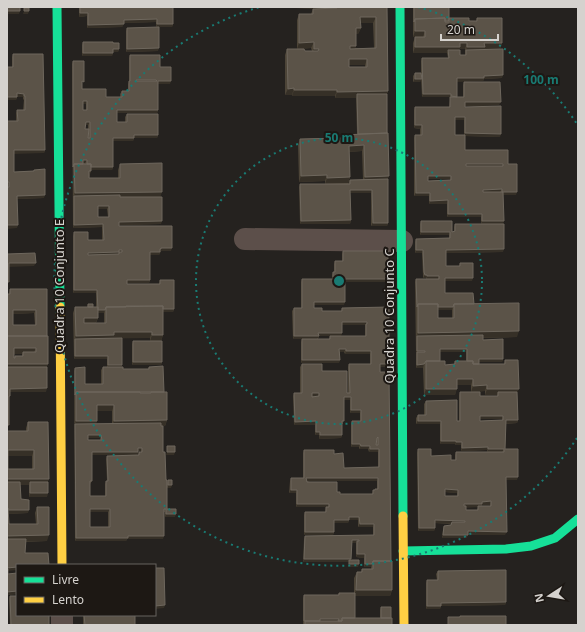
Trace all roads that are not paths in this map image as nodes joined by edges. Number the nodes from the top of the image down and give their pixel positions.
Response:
1 (57, 7) edge
2 (400, 7) edge
3 (245, 239) dead end
4 (402, 241) junction
5 (578, 519) edge
6 (404, 551) junction
7 (62, 564) edge
8 (404, 625) edge

1 - 7 street, Quadra 10 Conjunto E
2 - 4 street, Quadra 10 Conjunto C
3 - 4 street
4 - 6 street, Quadra 10 Conjunto C
5 - 6 street
6 - 8 street, Quadra 10 Conjunto C

